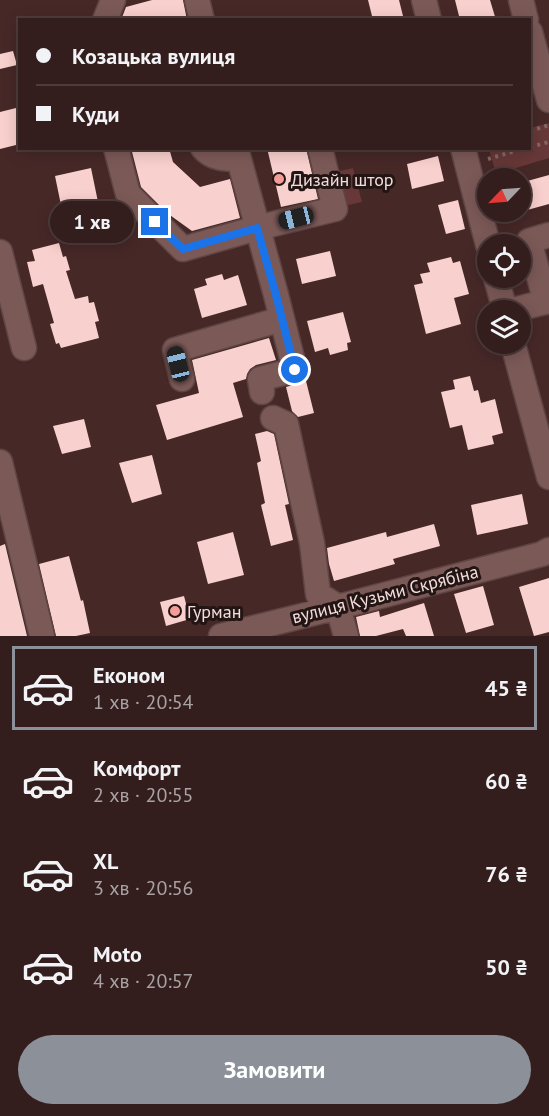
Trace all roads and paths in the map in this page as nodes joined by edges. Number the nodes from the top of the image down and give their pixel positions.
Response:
1 (113, 0) edge
2 (197, 0) edge
3 (424, 0) edge
4 (520, 0) edge
5 (106, 18) edge
6 (202, 18) edge
7 (428, 18) edge
8 (525, 18) edge
9 (531, 36) edge
10 (549, 100) edge
11 (549, 125) edge
12 (531, 131) edge
13 (549, 142) edge
14 (531, 147) edge
15 (117, 150) edge
16 (205, 150) edge
17 (320, 150) edge
18 (463, 150) edge
19 (518, 150) edge
20 (237, 154) edge
21 (488, 159) dead end
22 (257, 228) junction
23 (485, 234) edge
24 (549, 235) edge
25 (0, 252) edge
26 (547, 301) edge
27 (531, 305) edge
28 (282, 319) junction
29 (24, 348) dead end
30 (516, 354) edge
31 (182, 379) dead end
32 (262, 392) dead end
33 (273, 418) dead end
34 (0, 462) edge
35 (549, 477) edge
36 (549, 550) edge
37 (328, 601) junction
38 (42, 636) edge
39 (220, 636) edge
40 (346, 636) edge

1 - 5 street
2 - 6 street
3 - 7 street
4 - 8 street
9 - 10 street
11 - 12 path
13 - 14 path
15 - 22 street
16 - 20 street
17 - 22 street
18 - 23 street
19 - 21 path
20 - 22 street
22 - 28 street
24 - 26 street
25 - 29 street
26 - 27 street
28 - 31 street
28 - 32 street
30 - 35 street
33 - 37 street
34 - 38 street
36 - 37 street, вулиця Кузьми Скрябіна
37 - 39 street, вулиця Кузьми Скрябіна
37 - 40 street

